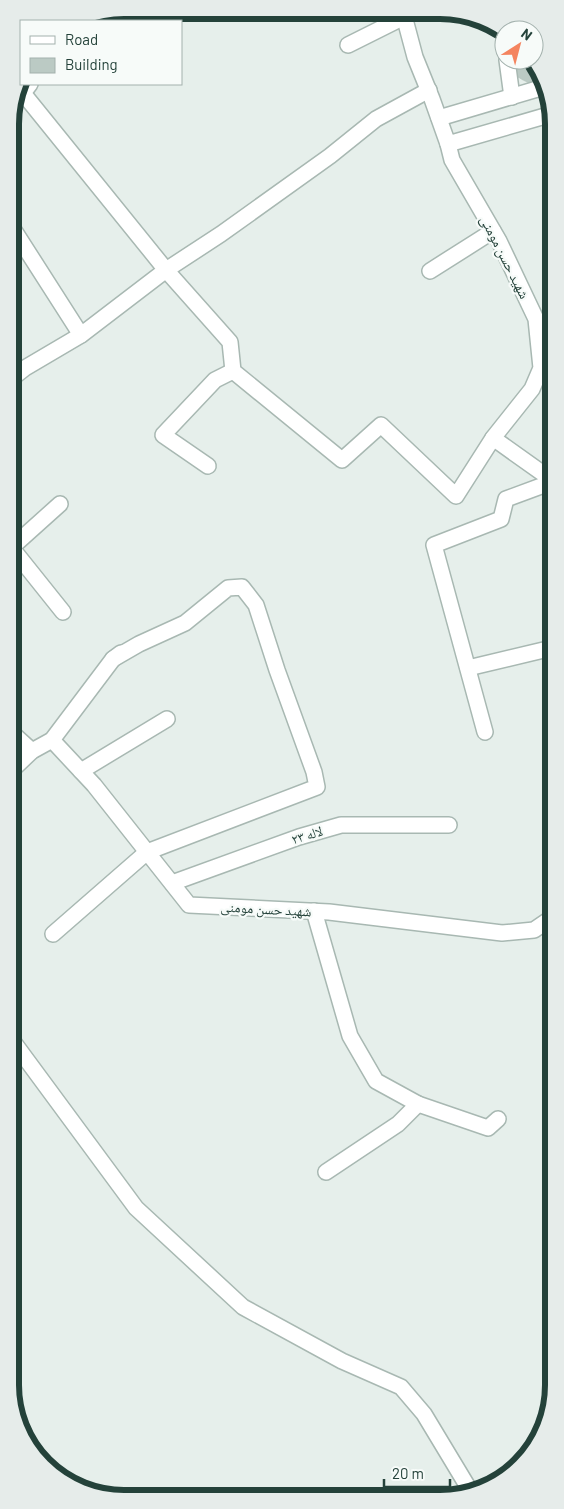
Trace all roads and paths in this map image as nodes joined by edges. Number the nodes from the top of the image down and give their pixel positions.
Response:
1 (394, 19) edge
2 (404, 19) edge
3 (348, 45) dead end
4 (508, 70) edge
5 (25, 89) edge
6 (539, 89) edge
7 (429, 90) junction
8 (512, 97) junction
9 (544, 116) edge
10 (439, 118) junction
11 (448, 144) junction
12 (493, 231) junction
13 (19, 238) edge
14 (166, 270) junction
15 (430, 270) dead end
16 (81, 335) junction
17 (233, 371) junction
18 (19, 373) edge
19 (493, 438) junction
20 (208, 466) dead end
21 (545, 476) edge
22 (545, 484) edge
23 (60, 504) dead end
24 (19, 540) edge
25 (19, 557) edge
26 (63, 612) dead end
27 (134, 644) dead end
28 (545, 650) edge
29 (113, 659) junction
30 (468, 668) junction
31 (167, 719) dead end
32 (485, 732) dead end
33 (19, 739) edge
34 (52, 740) junction
35 (32, 751) junction
36 (19, 763) edge
37 (82, 771) junction
38 (449, 825) dead end
39 (147, 852) junction
40 (172, 883) junction
41 (314, 911) junction
42 (545, 922) edge
43 (53, 934) dead end
44 (19, 1049) edge
45 (418, 1104) junction
46 (498, 1119) dead end
47 (326, 1172) dead end
48 (468, 1486) edge

1 - 3 street
2 - 7 street, شهید حسن مومنی
4 - 8 street
5 - 14 street
6 - 8 street
7 - 10 street, شهید حسن مومنی
7 - 14 street
8 - 10 street
9 - 11 street
10 - 11 street, شهید حسن مومنی
11 - 12 street, شهید حسن مومنی
12 - 15 street
12 - 19 street, شهید حسن مومنی
13 - 16 street
14 - 16 street
14 - 17 street
16 - 18 street
17 - 19 street, شهید حسن مومنی
17 - 20 street
19 - 21 street
22 - 30 street
23 - 24 street
25 - 26 street
27 - 29 street
28 - 30 street
29 - 34 street
29 - 39 street
30 - 32 street
31 - 37 street
33 - 35 street
34 - 35 street
34 - 37 street, شهید حسن مومنی
35 - 36 street
37 - 39 street, شهید حسن مومنی
38 - 40 street, لاله ۲۳
39 - 40 street, شهید حسن مومنی
39 - 43 street
40 - 41 street, شهید حسن مومنی
41 - 42 street, شهید حسن مومنی
41 - 45 street
44 - 48 street
45 - 46 street
45 - 47 street

